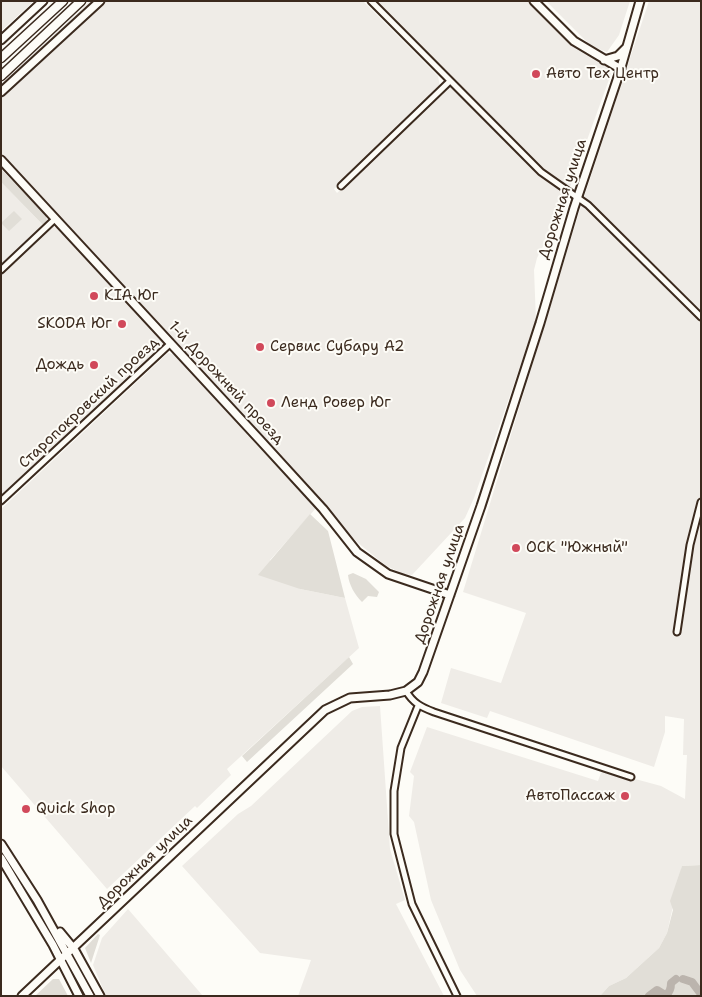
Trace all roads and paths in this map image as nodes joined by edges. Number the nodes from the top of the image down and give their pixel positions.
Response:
1 (43, 1) edge
2 (63, 1) edge
3 (81, 1) edge
4 (100, 1) edge
5 (371, 1) edge
6 (534, 1) edge
7 (640, 1) edge
8 (1, 40) edge
9 (627, 46) junction
10 (1, 58) edge
11 (604, 60) junction
12 (621, 69) junction
13 (1, 76) edge
14 (450, 81) junction
15 (1, 92) edge
16 (1, 160) edge
17 (341, 186) dead end
18 (578, 196) junction
19 (55, 219) junction
20 (1, 270) edge
21 (701, 317) edge
22 (171, 343) junction
23 (1, 500) edge
24 (701, 502) edge
25 (450, 595) junction
26 (677, 632) dead end
27 (406, 691) junction
28 (418, 706) junction
29 (631, 777) dead end
30 (1, 844) edge
31 (1, 858) edge
32 (71, 951) junction
33 (61, 960) junction
34 (22, 996) edge
35 (79, 996) edge
36 (90, 996) edge
37 (100, 996) edge
38 (457, 996) edge

1 - 8 main road
2 - 10 main road
3 - 13 main road
4 - 15 main road
5 - 14 street
6 - 11 main road
7 - 9 main road, Дорожная улица
9 - 11 main road
9 - 12 main road, Дорожная улица
11 - 12 main road
12 - 18 main road, Дорожная улица
14 - 17 street
14 - 18 street
16 - 19 main road, 1-й Дорожный проезд
18 - 21 street
18 - 25 main road, Дорожная улица
19 - 20 street
19 - 22 main road, 1-й Дорожный проезд
22 - 23 street, Старопокровский проезд
22 - 25 main road, 1-й Дорожный проезд
24 - 26 street
25 - 27 main road, Дорожная улица
27 - 28 street
27 - 32 main road, Дорожная улица
28 - 29 street
28 - 38 street
30 - 32 main road
31 - 33 main road
32 - 33 main road, Дорожная улица
32 - 36 main road
32 - 37 main road
33 - 34 main road, Дорожная улица
33 - 35 main road

